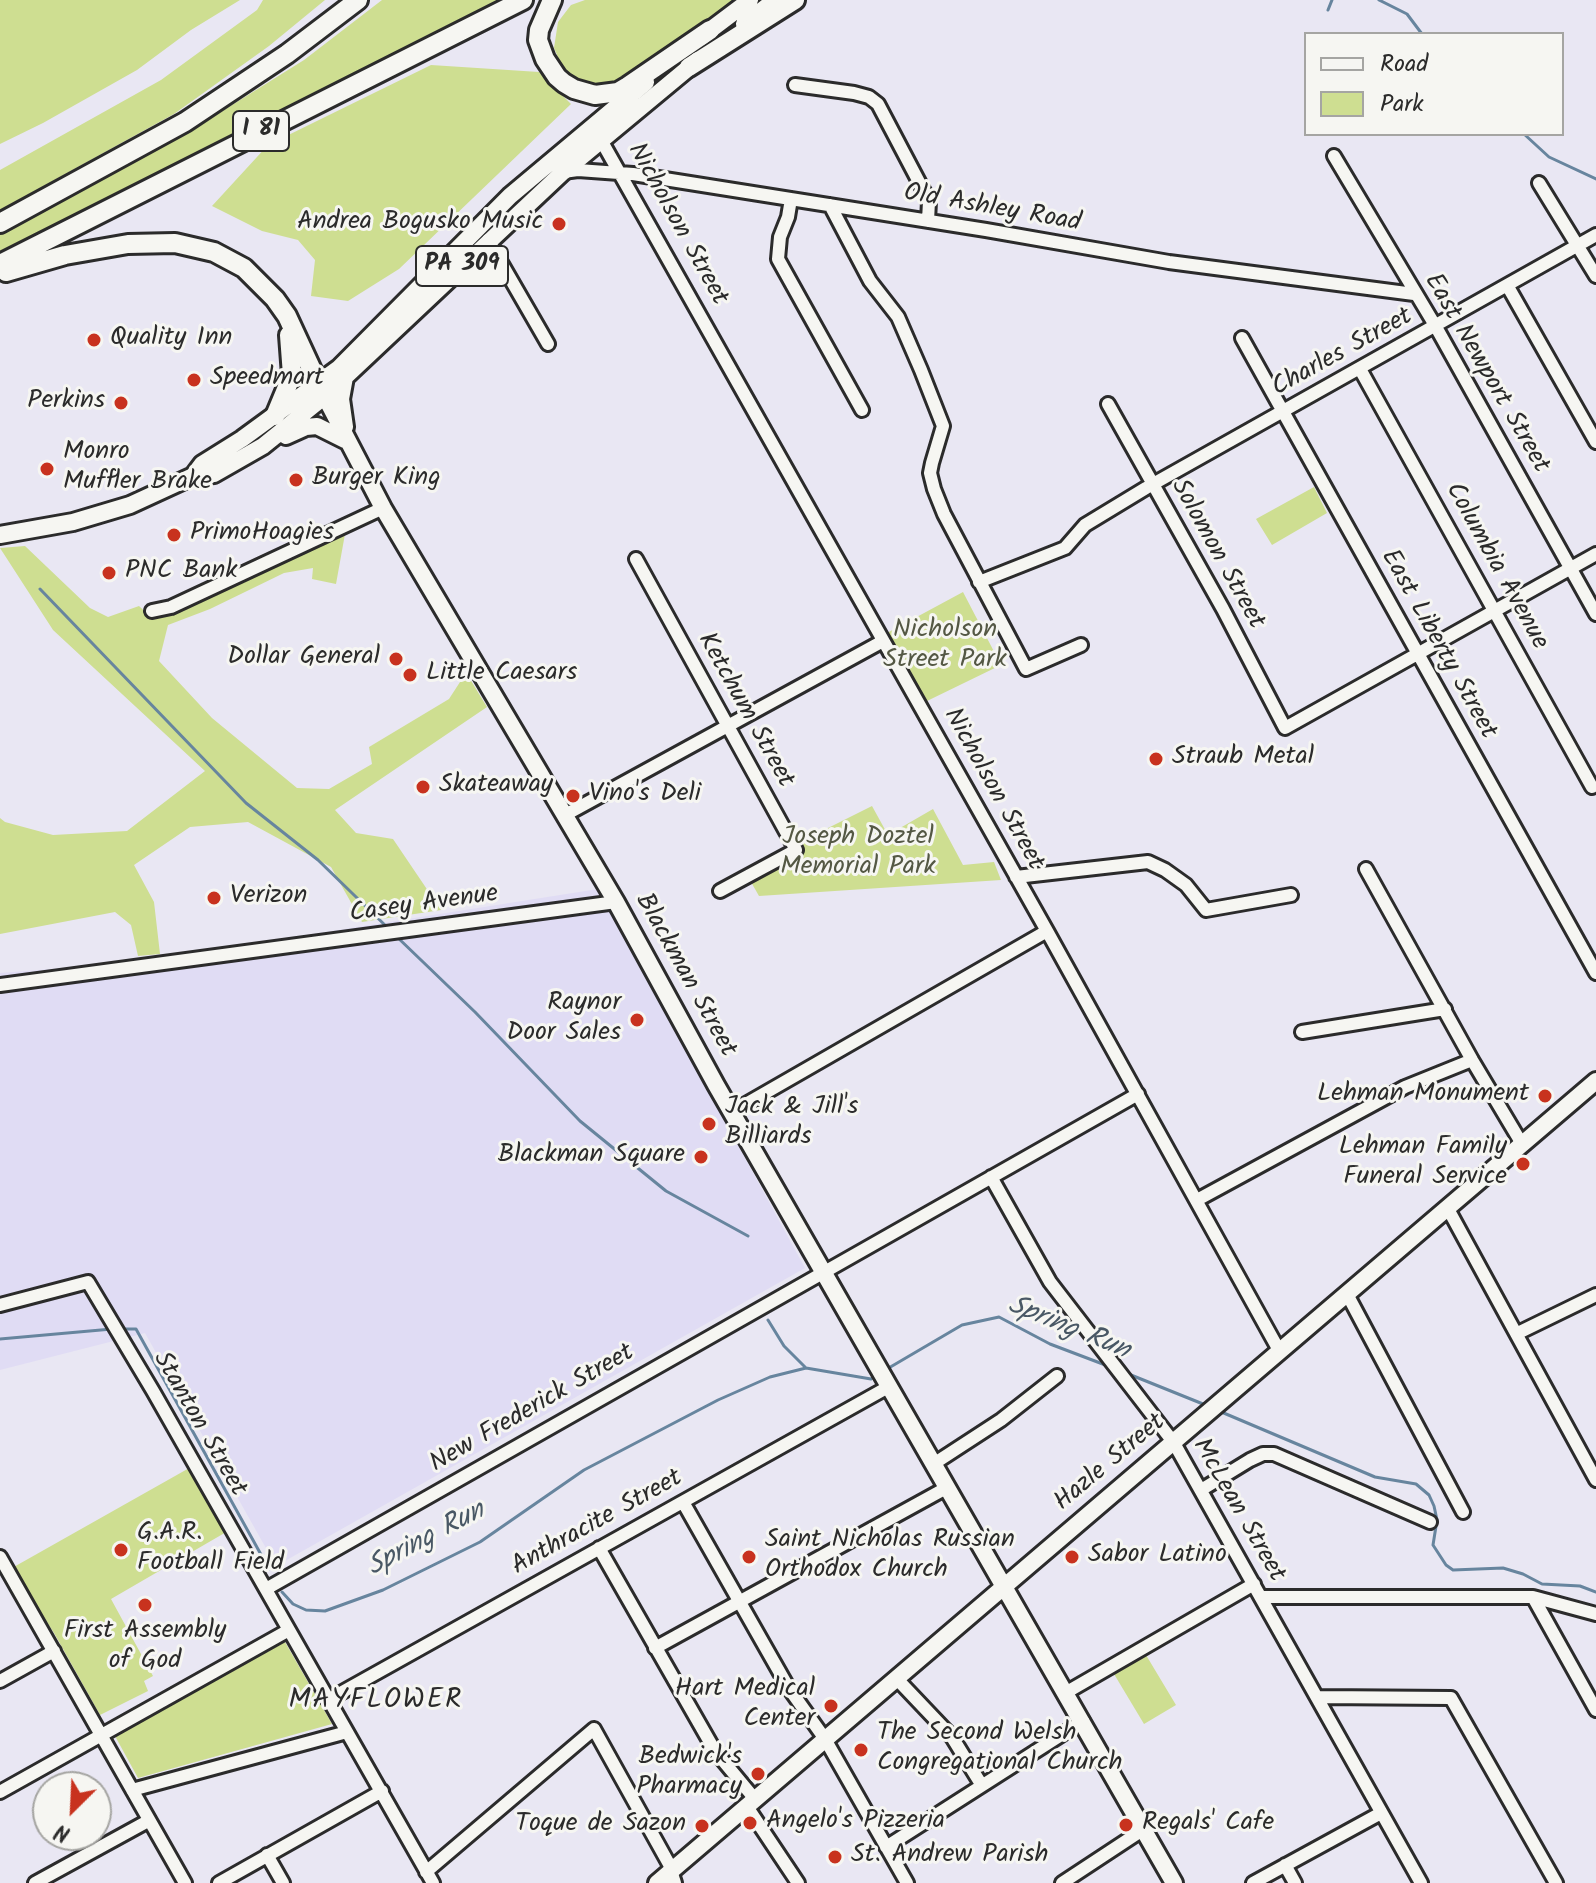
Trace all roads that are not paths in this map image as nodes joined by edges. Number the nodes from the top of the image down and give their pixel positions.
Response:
1 (358, 0) edge
2 (523, 0) edge
3 (552, 0) edge
4 (750, 0) edge
5 (775, 0) edge
6 (795, 0) edge
7 (710, 30) junction
8 (689, 67) junction
9 (795, 85) dead end
10 (597, 132) junction
11 (1334, 156) dead end
12 (563, 172) junction
13 (622, 173) junction
14 (1539, 183) dead end
15 (791, 199) junction
16 (830, 205) junction
17 (928, 221) junction
18 (0, 223) edge
19 (1596, 235) edge
20 (488, 240) junction
21 (1579, 245) junction
22 (0, 264) edge
23 (0, 274) edge
24 (1596, 276) edge
25 (1507, 285) junction
26 (1414, 294) junction
27 (287, 316) junction
28 (1436, 327) junction
29 (1242, 338) dead end
30 (548, 344) dead end
31 (1360, 369) junction
32 (345, 377) junction
33 (322, 390) junction
34 (1108, 404) dead end
35 (862, 410) dead end
36 (1283, 413) junction
37 (275, 416) junction
38 (346, 441) junction
39 (1596, 442) edge
40 (263, 446) junction
41 (193, 476) junction
42 (1151, 484) junction
43 (383, 508) junction
44 (0, 535) edge
45 (1596, 554) edge
46 (636, 559) dead end
47 (1570, 568) junction
48 (979, 582) junction
49 (1494, 610) junction
50 (152, 611) dead end
51 (1596, 614) edge
52 (883, 641) junction
53 (1081, 645) dead end
54 (1417, 654) junction
55 (727, 726) junction
56 (1592, 787) dead end
57 (565, 815) junction
58 (1366, 869) dead end
59 (1016, 877) junction
60 (720, 891) dead end
61 (1291, 895) dead end
62 (616, 902) junction
63 (1047, 931) junction
64 (1596, 973) edge
65 (0, 985) edge
66 (1445, 1009) junction
67 (1302, 1032) dead end
68 (1472, 1060) junction
69 (1594, 1089) edge
70 (1138, 1094) junction
71 (732, 1112) junction
72 (1522, 1144) junction
73 (991, 1177) junction
74 (1197, 1200) junction
75 (1447, 1207) junction
76 (823, 1271) junction
77 (1347, 1294) junction
78 (1596, 1295) edge
79 (0, 1305) edge
80 (1518, 1333) junction
81 (1280, 1352) junction
82 (1057, 1376) dead end
83 (884, 1377) junction
84 (1174, 1443) junction
85 (935, 1463) junction
86 (1596, 1480) edge
87 (948, 1487) junction
88 (1201, 1490) junction
89 (683, 1502) junction
90 (1463, 1512) dead end
91 (1430, 1522) dead end
92 (599, 1548) junction
93 (2, 1564) edge
94 (1254, 1584) junction
95 (1003, 1586) junction
96 (266, 1589) junction
97 (1261, 1597) junction
98 (1533, 1597) junction
99 (740, 1602) junction
100 (1596, 1614) edge
101 (289, 1630) junction
102 (655, 1648) junction
103 (54, 1651) junction
104 (896, 1678) junction
105 (0, 1681) edge
106 (1067, 1692) junction
107 (1318, 1697) junction
108 (328, 1700) junction
109 (1596, 1710) edge
110 (1083, 1721) junction
111 (347, 1732) junction
112 (101, 1735) junction
113 (825, 1739) junction
114 (981, 1784) junction
115 (132, 1790) junction
116 (382, 1791) junction
117 (0, 1792) edge
118 (750, 1802) junction
119 (1381, 1813) junction
120 (148, 1821) junction
121 (1144, 1829) junction
122 (886, 1847) junction
123 (267, 1855) junction
124 (1285, 1865) junction
125 (430, 1877) edge
126 (673, 1877) edge
127 (35, 1883) edge
128 (185, 1883) edge
129 (219, 1883) edge
130 (283, 1883) edge
131 (657, 1883) edge
132 (798, 1883) edge
133 (907, 1883) edge
134 (1062, 1883) edge
135 (1174, 1883) edge
136 (1253, 1883) edge
137 (1295, 1883) edge
138 (1421, 1883) edge
139 (1556, 1883) edge

1 - 18 highway, I 81
2 - 22 highway, I 81
3 - 7 highway
4 - 7 main road
5 - 8 main road, PA 309
6 - 8 highway
7 - 10 main road
8 - 10 main road, PA 309
9 - 17 street
10 - 12 main road, PA 309
10 - 13 street, Nicholson Street
10 - 33 main road
11 - 26 street, East Newport Street
12 - 13 street, Old Ashley Road
12 - 20 main road, PA 309
13 - 15 street, Old Ashley Road
13 - 52 street, Nicholson Street
14 - 21 street
15 - 16 street, Old Ashley Road
15 - 35 street
16 - 17 street, Old Ashley Road
16 - 48 street
17 - 26 street, Old Ashley Road
19 - 21 street, Charles Street
20 - 30 street
20 - 32 main road, PA 309
21 - 24 street
21 - 25 street, Charles Street
23 - 27 highway
25 - 28 street, Charles Street
25 - 39 street
26 - 28 street, East Newport Street
27 - 33 highway
27 - 37 highway
28 - 31 street, Charles Street
28 - 47 street, East Newport Street
29 - 36 street, East Liberty Street
31 - 36 street, Charles Street
31 - 49 street, Columbia Avenue
32 - 33 main road, PA 309
32 - 38 main road
33 - 37 main road
33 - 38 main road, Blackman Street
33 - 40 main road
34 - 42 street, Solomon Street
36 - 42 street, Charles Street
36 - 54 street, East Liberty Street
37 - 41 main road
38 - 40 main road
38 - 43 main road, Blackman Street
40 - 41 main road
41 - 44 main road
42 - 48 street, Charles Street
42 - 54 street, Solomon Street
43 - 50 street
43 - 57 main road, Blackman Street
45 - 47 street
46 - 55 street, Ketchum Street
47 - 49 street
47 - 51 street, East Newport Street
48 - 53 street
49 - 54 street
49 - 56 street, Columbia Avenue
52 - 55 street
52 - 59 street, Nicholson Street
54 - 64 street, East Liberty Street
55 - 57 street
55 - 60 street, Ketchum Street
57 - 62 main road, Blackman Street
58 - 66 street
59 - 61 street
59 - 63 street, Nicholson Street
62 - 65 street, Casey Avenue
62 - 71 main road, Blackman Street
63 - 70 street, Nicholson Street
63 - 71 street
66 - 67 street
66 - 68 street
68 - 72 street
68 - 74 street
69 - 72 main road, Hazle Street
70 - 73 street, New Frederick Street
70 - 74 street, Nicholson Street
71 - 76 main road, Blackman Street
72 - 75 main road, Hazle Street
73 - 76 street, New Frederick Street
73 - 84 street, McLean Street
74 - 81 street, Nicholson Street
75 - 77 main road, Hazle Street
75 - 80 street
76 - 83 main road, Blackman Street
76 - 96 street, New Frederick Street
77 - 81 main road, Hazle Street
77 - 90 street
78 - 80 street
79 - 96 street, Stanton Street
80 - 86 street
81 - 84 main road, Hazle Street
82 - 85 street
83 - 85 main road, Blackman Street
83 - 89 street, Anthracite Street
84 - 88 street, McLean Street
84 - 95 main road, Hazle Street
85 - 87 main road, Blackman Street
87 - 95 main road, Blackman Street
87 - 99 street
88 - 91 street
88 - 94 street, McLean Street
89 - 92 street, Anthracite Street
89 - 99 street
92 - 102 street
92 - 108 street, Anthracite Street
93 - 103 street
94 - 97 street, McLean Street
94 - 106 street
95 - 104 main road, Hazle Street
95 - 106 main road, Blackman Street
96 - 101 street, Stanton Street
97 - 98 street
97 - 107 street, McLean Street
98 - 100 street
98 - 109 street
99 - 102 street
99 - 113 street
101 - 108 street, Stanton Street
101 - 112 street
102 - 118 street
103 - 105 street
103 - 112 street
104 - 113 main road, Hazle Street
104 - 114 street
106 - 110 main road, Blackman Street
107 - 119 street, McLean Street
107 - 139 street
108 - 111 street, Stanton Street
110 - 114 street
110 - 121 main road, Blackman Street
111 - 115 street
111 - 116 street, Stanton Street
112 - 115 street
112 - 117 street
113 - 118 main road, Hazle Street
113 - 122 street
114 - 122 street
115 - 120 street
116 - 123 street
116 - 125 street, Stanton Street
118 - 126 main road, Hazle Street
118 - 132 street
119 - 124 street
119 - 138 street, McLean Street
120 - 127 street
120 - 128 street
121 - 134 street
121 - 135 main road, Blackman Street
122 - 133 street
123 - 129 street
123 - 130 street
124 - 136 street
124 - 137 street
125 - 126 street
126 - 131 main road, Hazle Street

